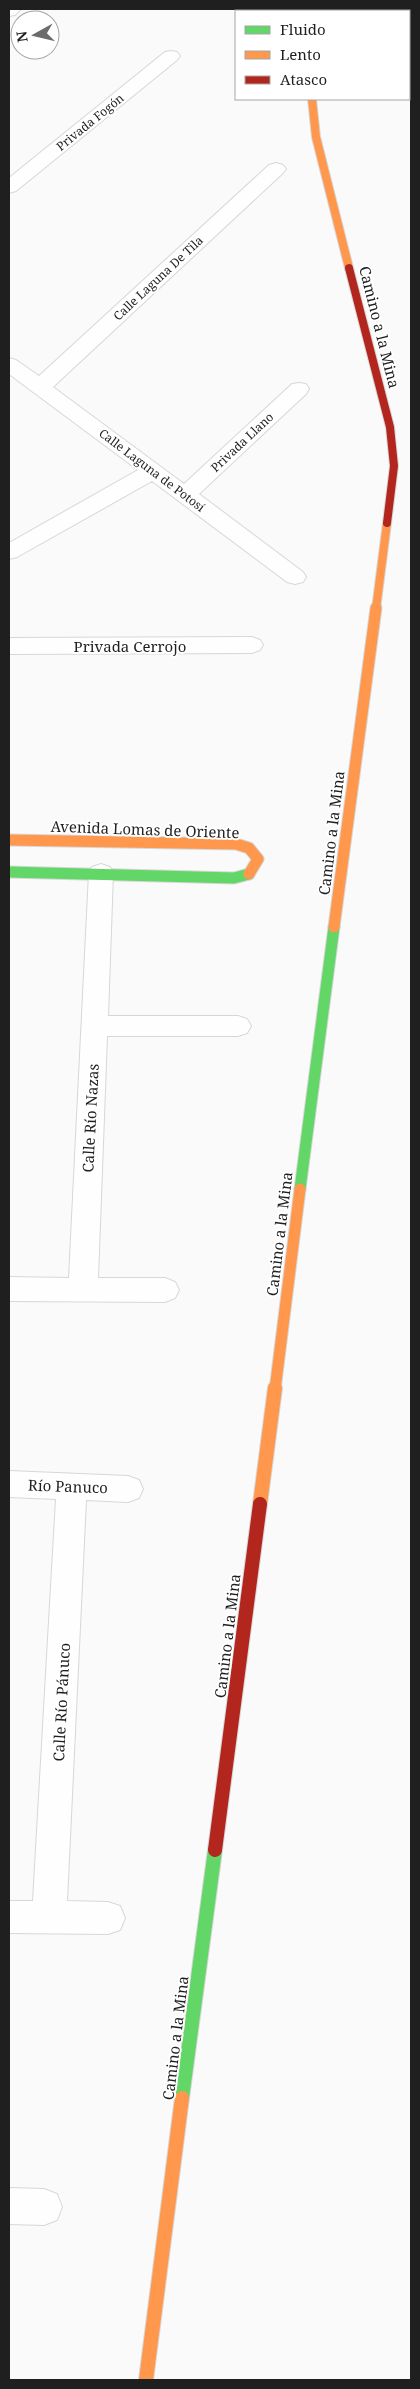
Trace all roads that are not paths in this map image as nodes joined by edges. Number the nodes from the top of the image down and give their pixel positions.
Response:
1 (172, 56) dead end
2 (312, 100) edge
3 (276, 169) dead end
4 (9, 188) edge
5 (10, 366) edge
6 (40, 387) junction
7 (299, 389) dead end
8 (153, 471) junction
9 (185, 495) junction
10 (9, 552) edge
11 (295, 576) dead end
12 (252, 645) dead end
13 (9, 646) edge
14 (9, 840) edge
15 (9, 872) edge
16 (101, 873) junction
17 (95, 1026) junction
18 (238, 1026) dead end
19 (9, 1288) edge
20 (83, 1290) junction
21 (165, 1290) dead end
22 (9, 1484) edge
23 (72, 1486) junction
24 (128, 1489) dead end
25 (9, 1917) edge
26 (49, 1918) junction
27 (108, 1918) dead end
28 (9, 2206) edge
29 (44, 2207) dead end
30 (146, 2380) edge

1 - 4 street, Privada Fogón
2 - 30 main road, Camino a la Mina
3 - 6 street, Calle Laguna De Tila
5 - 6 street, Calle Laguna de Potosí
6 - 8 street, Calle Laguna de Potosí
7 - 9 street, Privada Llano
8 - 9 street, Calle Laguna de Potosí
8 - 10 street
9 - 11 street, Calle Laguna de Potosí
12 - 13 street, Privada Cerrojo
14 - 16 main road, Avenida Lomas de Oriente
15 - 16 main road, Avenida Lomas de Oriente
16 - 17 street, Calle Río Nazas
17 - 18 street
17 - 20 street, Calle Río Nazas
19 - 20 street
20 - 21 street
22 - 23 street, Río Panuco
23 - 24 street, Río Panuco
23 - 26 street, Calle Río Pánuco
25 - 26 street
26 - 27 street
28 - 29 street

